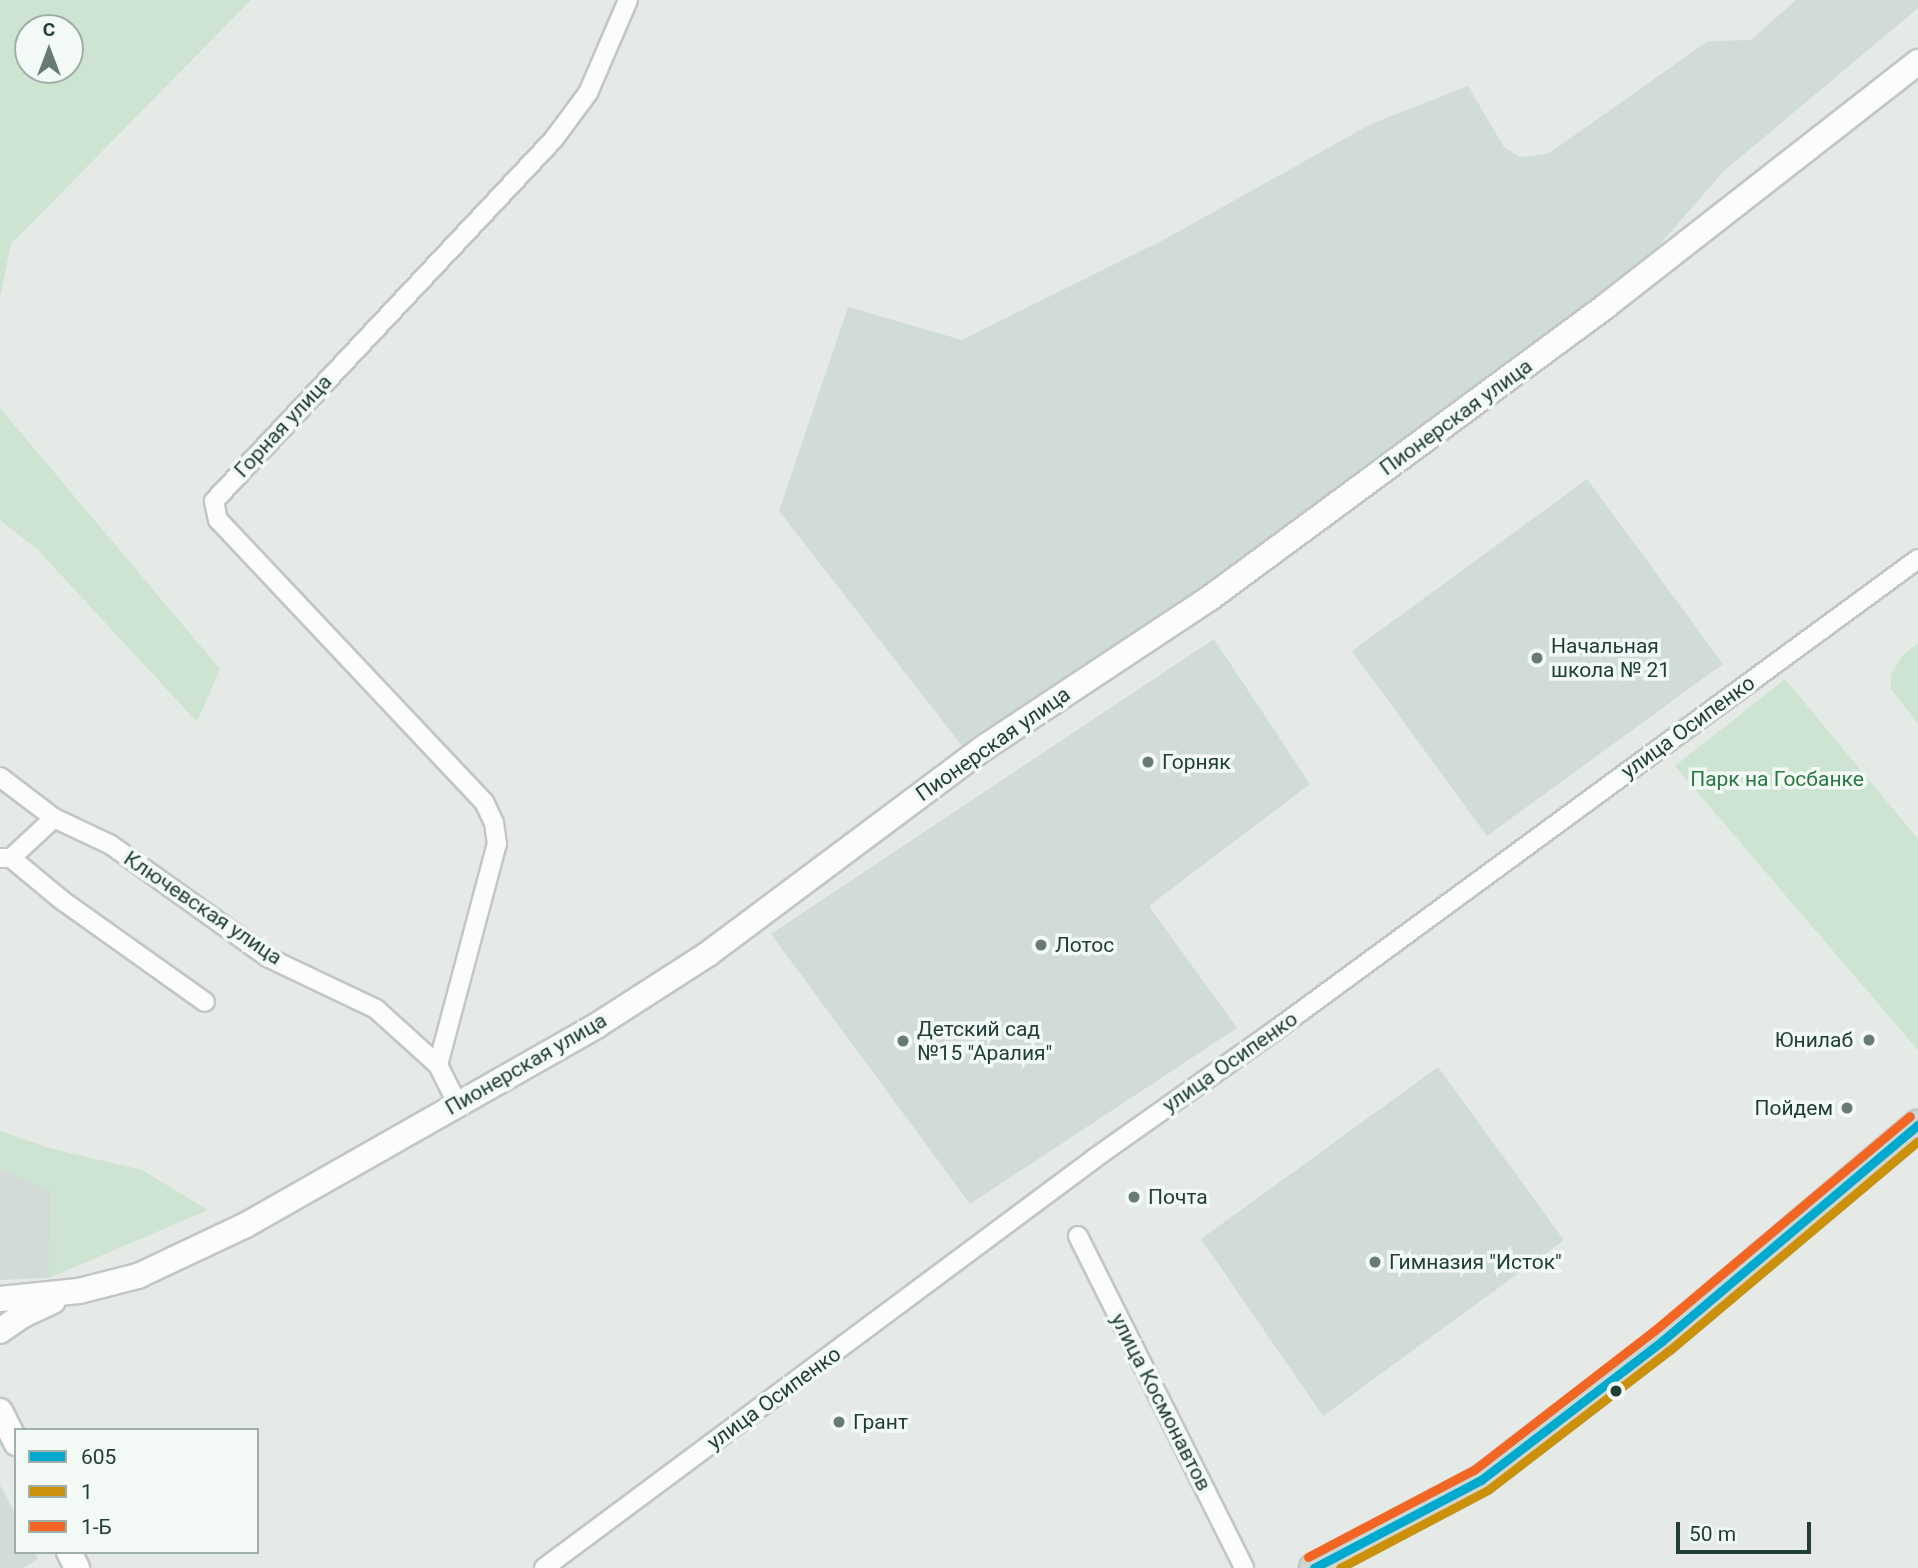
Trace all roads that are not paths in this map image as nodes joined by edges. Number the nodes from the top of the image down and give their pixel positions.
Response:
1 (628, 0) edge
2 (1918, 62) edge
3 (1918, 559) edge
4 (0, 777) edge
5 (54, 817) junction
6 (6, 858) edge
7 (205, 1002) dead end
8 (438, 1065) junction
9 (457, 1103) junction
10 (1918, 1125) edge
11 (1078, 1236) dead end
12 (79, 1291) junction
13 (0, 1299) edge
14 (0, 1331) edge
15 (0, 1411) edge
16 (14, 1439) edge
17 (544, 1568) edge
18 (1244, 1568) edge
19 (1314, 1568) edge

1 - 8 street, Горная улица
2 - 9 main road, Пионерская улица
3 - 17 street, улица Осипенко
4 - 5 street, Ключевская улица
5 - 6 street
5 - 8 street, Ключевская улица
6 - 7 street
8 - 9 street, Ключевская улица
9 - 12 main road, Пионерская улица
10 - 19 main road
11 - 18 street, улица Космонавтов
12 - 13 main road, Пионерская улица
12 - 14 main road
15 - 16 main road

